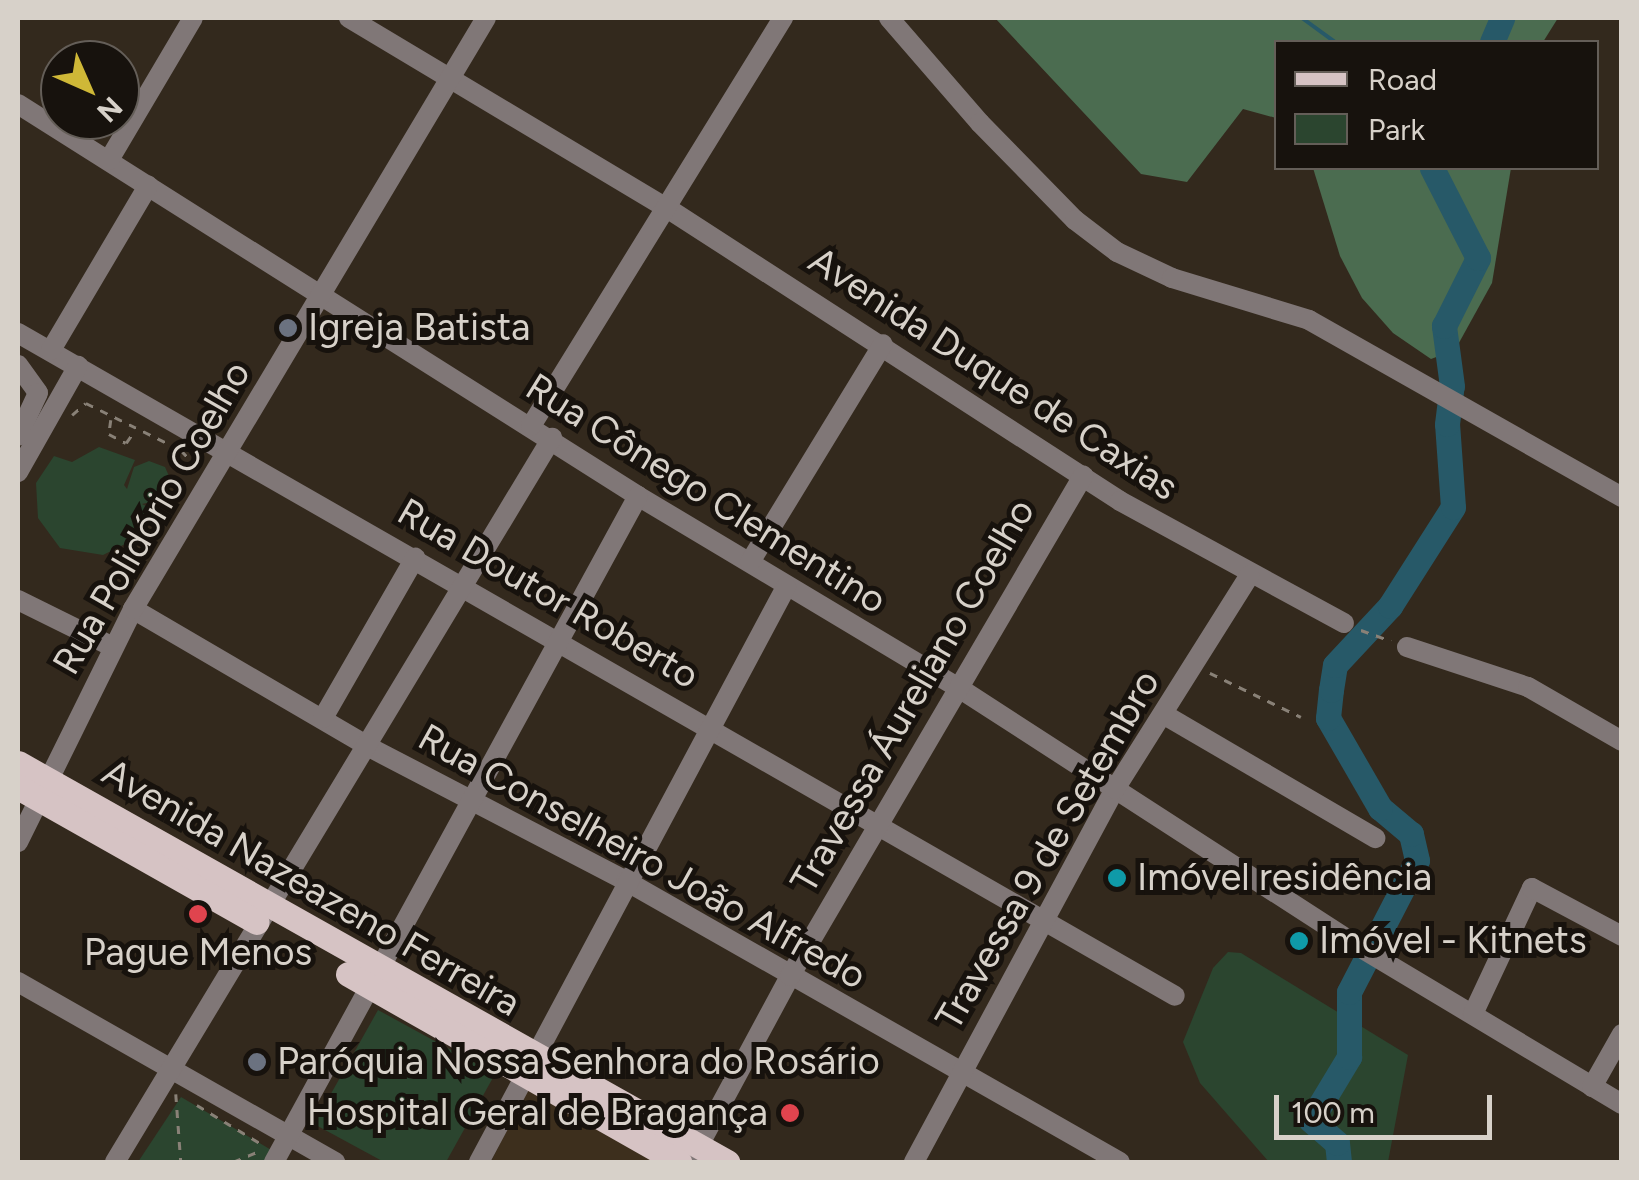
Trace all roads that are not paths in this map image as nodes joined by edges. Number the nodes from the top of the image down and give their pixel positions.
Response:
1 (193, 18) edge
2 (349, 18) edge
3 (486, 18) edge
4 (784, 18) edge
5 (889, 18) edge
6 (450, 80) junction
7 (18, 104) edge
8 (109, 160) junction
9 (148, 186) junction
10 (666, 208) junction
11 (320, 298) junction
12 (18, 332) edge
13 (883, 344) junction
14 (51, 350) junction
15 (18, 365) edge
16 (78, 366) junction
17 (531, 426) junction
18 (18, 436) edge
19 (552, 438) junction
20 (226, 451) junction
21 (18, 472) edge
22 (1083, 476) junction
23 (638, 496) junction
24 (1622, 497) edge
25 (415, 558) junction
26 (750, 562) junction
27 (1249, 576) junction
28 (464, 586) junction
29 (786, 587) junction
30 (18, 600) edge
31 (133, 609) junction
32 (1344, 623) road end
33 (555, 642) junction
34 (113, 647) junction
35 (1406, 647) road end
36 (960, 688) junction
37 (1163, 714) junction
38 (323, 718) junction
39 (711, 727) junction
40 (1622, 741) edge
41 (367, 746) junction
42 (18, 763) edge
43 (18, 786) edge
44 (1114, 788) junction
45 (46, 791) junction
46 (469, 800) junction
47 (877, 826) junction
48 (1375, 838) dead end
49 (18, 842) edge
50 (626, 881) junction
51 (264, 916) junction
52 (1044, 916) junction
53 (1622, 936) edge
54 (790, 976) junction
55 (374, 979) junction
56 (18, 982) edge
57 (1175, 996) dead end
58 (1473, 1014) junction
59 (1622, 1034) edge
60 (530, 1067) junction
61 (175, 1070) junction
62 (961, 1074) junction
63 (1592, 1086) junction
64 (1622, 1104) edge
65 (288, 1136) junction
66 (689, 1157) edge
67 (114, 1162) edge
68 (274, 1162) edge
69 (334, 1162) edge
70 (479, 1162) edge
71 (726, 1162) edge
72 (914, 1162) edge
73 (1120, 1162) edge

1 - 8 street
2 - 6 street, Avenida Duque de Caxias
3 - 6 street, Rua Polidório Coelho
4 - 10 street
5 - 24 street
6 - 10 street, Avenida Duque de Caxias
6 - 11 street, Rua Polidório Coelho
7 - 8 street, Rua Cônego Clementino
8 - 9 street, Rua Cônego Clementino
9 - 11 street, Rua Cônego Clementino
9 - 14 street
10 - 13 street, Avenida Duque de Caxias
10 - 17 street
11 - 17 street, Rua Cônego Clementino
11 - 20 street, Rua Polidório Coelho
12 - 14 street, Rua Doutor Roberto
13 - 22 street, Avenida Duque de Caxias
13 - 26 street
14 - 16 street, Rua Doutor Roberto
15 - 18 street
16 - 20 street, Rua Doutor Roberto
16 - 21 street
17 - 19 street, Rua Cônego Clementino
19 - 23 street, Rua Cônego Clementino
19 - 28 street
20 - 25 street, Rua Doutor Roberto
20 - 31 street, Rua Polidório Coelho
22 - 27 street, Avenida Duque de Caxias
22 - 36 street, Travessa Áureliano Coelho
23 - 26 street, Rua Cônego Clementino
23 - 33 street
25 - 28 street, Rua Doutor Roberto
25 - 38 street
26 - 29 street, Rua Cônego Clementino
27 - 32 street, Avenida Duque de Caxias
27 - 37 street, Travessa 9 de Setembro
28 - 33 street, Rua Doutor Roberto
28 - 41 street
29 - 36 street, Rua Cônego Clementino
29 - 39 street
30 - 34 street
31 - 34 street, Rua Polidório Coelho
31 - 38 street, Rua Conselheiro João Alfredo
33 - 39 street, Rua Doutor Roberto
33 - 46 street
34 - 45 street, Rua Polidório Coelho
35 - 40 street
36 - 44 street, Rua Cônego Clementino
36 - 47 street, Travessa Áureliano Coelho
37 - 44 street, Travessa 9 de Setembro
37 - 48 street
38 - 41 street, Rua Conselheiro João Alfredo
39 - 47 street, Rua Doutor Roberto
39 - 50 street
41 - 46 street, Rua Conselheiro João Alfredo
41 - 51 street
42 - 45 main road, Avenida Nazeazeno Ferreira
43 - 45 main road, Avenida Nazeazeno Ferreira
44 - 52 street, Travessa 9 de Setembro
44 - 58 street, Rua Cônego Clementino
45 - 49 street, Rua Polidório Coelho
45 - 51 main road, Avenida Nazeazeno Ferreira
46 - 50 street, Rua Conselheiro João Alfredo
46 - 55 street
47 - 52 street, Rua Doutor Roberto
47 - 54 street, Travessa Áureliano Coelho
50 - 54 street, Rua Conselheiro João Alfredo
50 - 60 street
51 - 55 main road, Avenida Nazeazeno Ferreira
51 - 61 street
52 - 57 street, Rua Doutor Roberto
52 - 62 street, Travessa 9 de Setembro
53 - 58 street
54 - 62 street, Rua Conselheiro João Alfredo
54 - 66 street, Travessa Áureliano Coelho
55 - 60 main road, Avenida Nazeazeno Ferreira
55 - 65 street
56 - 61 street
58 - 63 street
59 - 63 street
60 - 66 main road, Avenida Nazeazeno Ferreira
60 - 70 street
61 - 65 street
61 - 67 street
62 - 72 street, Travessa 9 de Setembro
62 - 73 street, Rua Conselheiro João Alfredo
63 - 64 street
65 - 68 street
65 - 69 street
66 - 71 main road, Avenida Nazeazeno Ferreira

